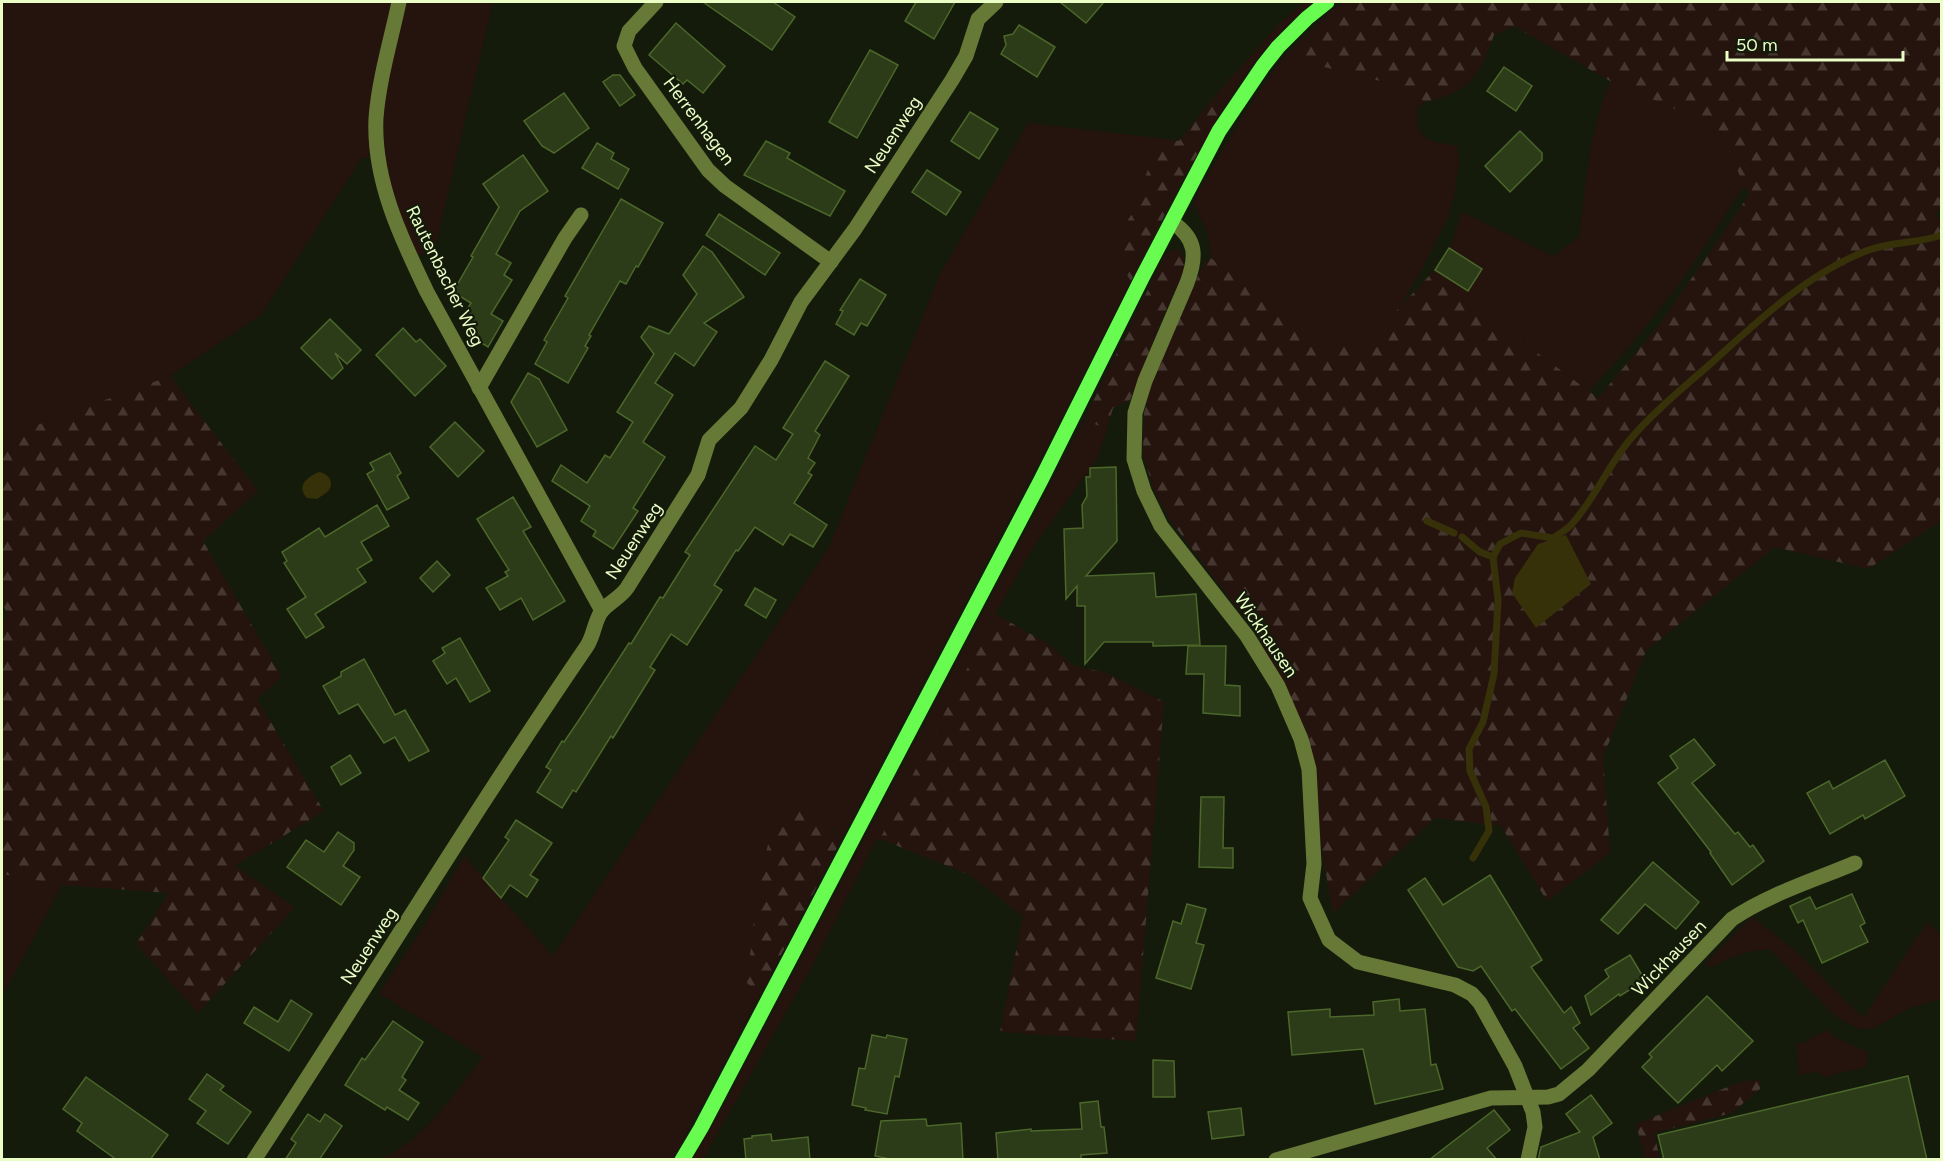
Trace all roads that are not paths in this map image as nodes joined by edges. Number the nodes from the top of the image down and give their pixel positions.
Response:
1 (399, 2) edge
2 (656, 2) edge
3 (996, 2) edge
4 (1327, 2) edge
5 (581, 214) dead end
6 (1172, 222) junction
7 (831, 262) junction
8 (479, 388) junction
9 (602, 611) junction
10 (1855, 863) dead end
11 (1527, 1097) junction
12 (254, 1160) edge
13 (682, 1160) edge
14 (1276, 1160) edge
15 (1528, 1160) edge

1 - 8 street, Rautenbacher Weg
2 - 7 street, Herrenhagen
3 - 7 street, Neuenweg
4 - 6 main road
5 - 8 street, Rautenbacher Weg
6 - 11 street, Wickhausen
6 - 13 main road
7 - 9 street, Neuenweg
8 - 9 street, Rautenbacher Weg
9 - 12 street, Neuenweg
10 - 11 street, Wickhausen
11 - 14 street, Wickhausen
11 - 15 street, Wickhausen

